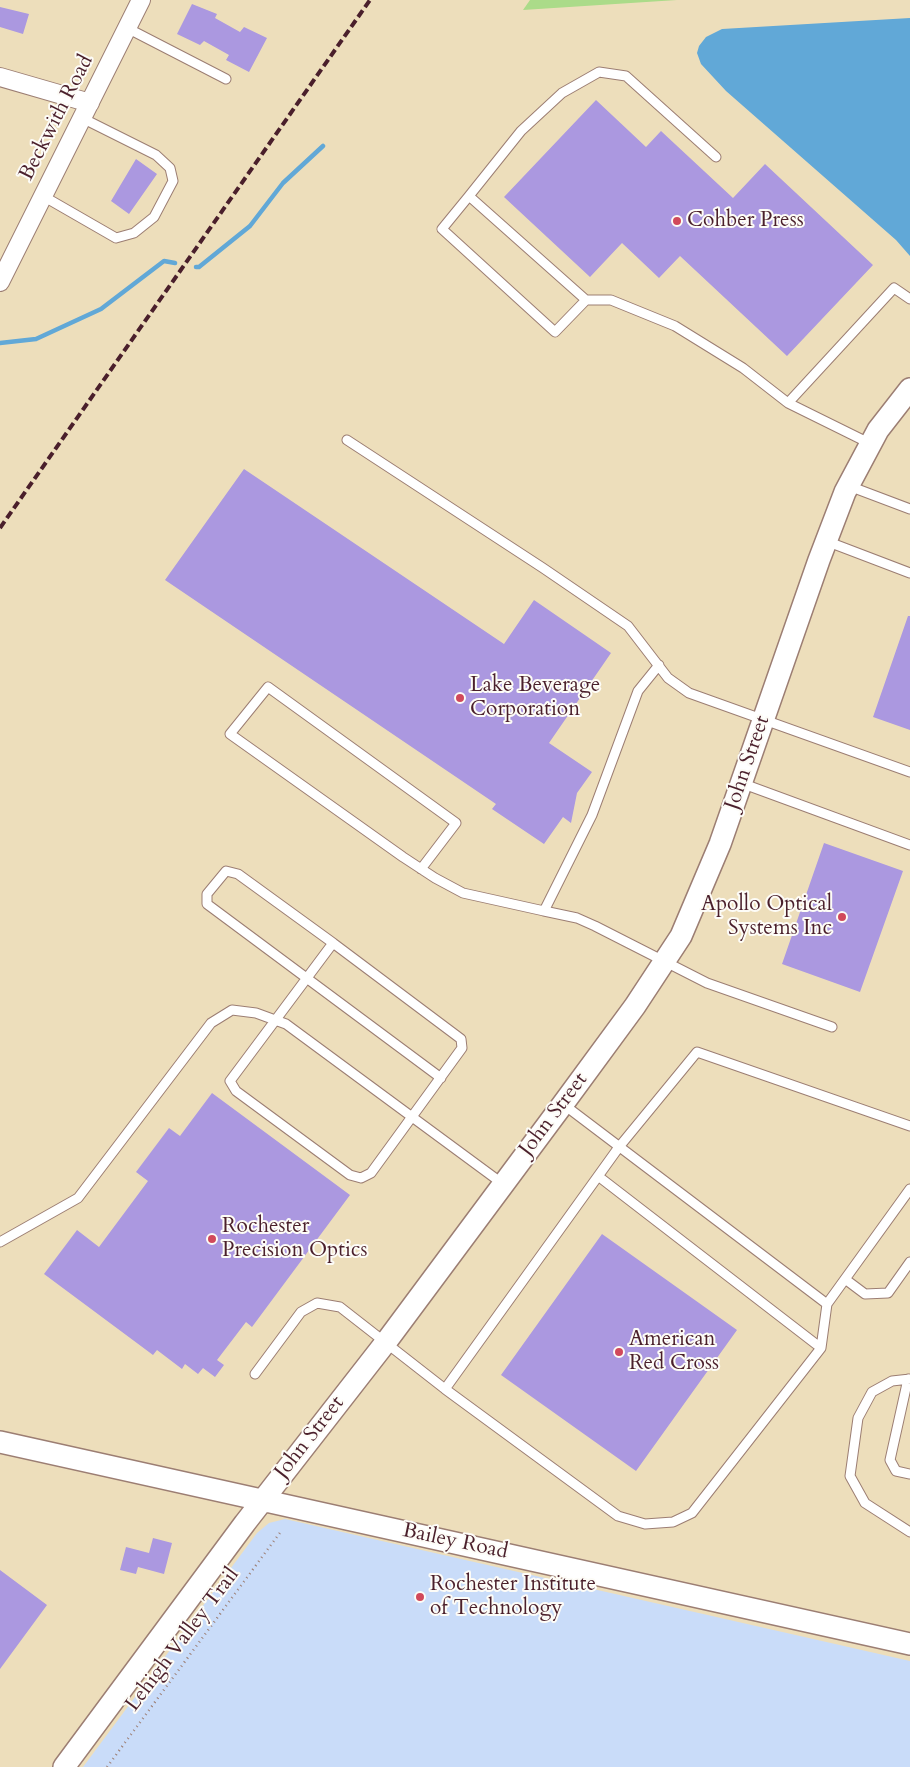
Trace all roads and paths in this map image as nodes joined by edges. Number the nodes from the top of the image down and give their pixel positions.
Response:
1 (141, 0) edge
2 (127, 28) junction
3 (0, 77) edge
4 (226, 80) dead end
5 (90, 103) junction
6 (82, 118) junction
7 (716, 157) dead end
8 (43, 196) junction
9 (469, 196) junction
10 (0, 282) edge
11 (910, 299) edge
12 (586, 300) junction
13 (910, 389) edge
14 (788, 403) junction
15 (347, 440) dead end
16 (869, 443) junction
17 (847, 485) junction
18 (910, 508) edge
19 (826, 541) junction
20 (910, 573) edge
21 (659, 665) junction
22 (763, 720) junction
23 (910, 772) edge
24 (741, 783) junction
25 (910, 845) edge
26 (421, 869) junction
27 (544, 911) junction
28 (333, 943) junction
29 (664, 963) junction
30 (307, 978) junction
31 (275, 1020) junction
32 (832, 1027) dead end
33 (441, 1078) junction
34 (563, 1104) junction
35 (412, 1117) junction
36 (910, 1126) edge
37 (619, 1147) junction
38 (598, 1176) junction
39 (504, 1184) junction
40 (910, 1189) edge
41 (0, 1242) edge
42 (910, 1262) edge
43 (845, 1279) junction
44 (827, 1304) junction
45 (386, 1342) junction
46 (821, 1348) junction
47 (255, 1374) dead end
48 (909, 1379) edge
49 (445, 1389) junction
50 (0, 1442) edge
51 (910, 1474) edge
52 (262, 1501) junction
53 (282, 1530) dead end
54 (910, 1532) edge
55 (910, 1644) edge
56 (64, 1767) edge
57 (107, 1767) edge

1 - 2 street, Beckwith Road
2 - 4 lane
2 - 5 street, Beckwith Road
3 - 5 street
5 - 6 street, Beckwith Road
6 - 8 street, Beckwith Road
6 - 8 lane
7 - 9 lane
8 - 10 street, Beckwith Road
9 - 12 lane
9 - 12 lane
11 - 14 lane
12 - 14 lane
13 - 16 street, John Street
14 - 16 lane
15 - 21 lane
16 - 17 street, John Street
17 - 18 lane
17 - 19 street, John Street
19 - 20 lane
19 - 22 street, John Street
21 - 22 lane
21 - 27 lane
22 - 23 lane
22 - 24 street, John Street
24 - 25 lane
24 - 29 street, John Street
26 - 26 lane
26 - 27 lane
27 - 29 lane
28 - 30 lane
28 - 30 lane
28 - 33 lane
29 - 32 lane
29 - 34 street, John Street
30 - 31 lane
30 - 33 lane
31 - 35 lane
31 - 35 lane
31 - 41 lane
33 - 35 lane
34 - 37 lane
34 - 39 street, John Street
35 - 39 lane
36 - 37 lane
37 - 38 lane
37 - 44 lane
38 - 46 lane
38 - 49 lane
39 - 45 street, John Street
40 - 43 lane
42 - 43 lane
43 - 44 lane
44 - 46 lane
45 - 47 lane
45 - 49 lane
45 - 52 street, John Street
46 - 49 lane
48 - 51 lane
48 - 54 lane
50 - 52 street, Bailey Road
52 - 55 street, Bailey Road
52 - 56 street, John Street
53 - 57 path, Lehigh Valley Trail

